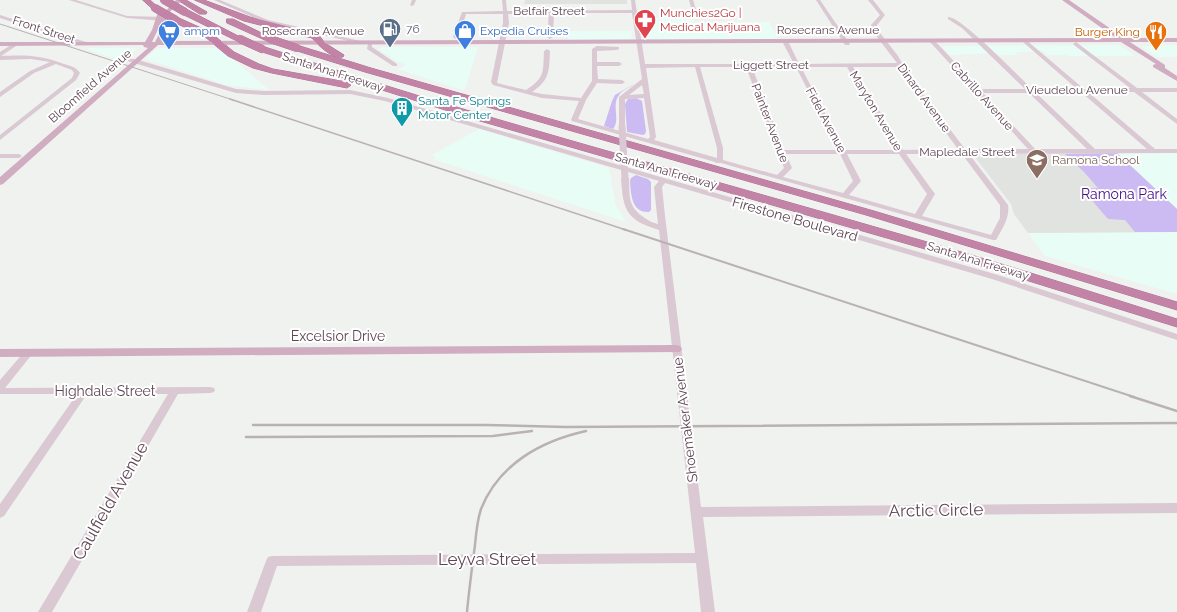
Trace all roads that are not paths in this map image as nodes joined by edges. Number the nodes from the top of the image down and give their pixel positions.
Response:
1 (71, 0) edge
2 (82, 0) edge
3 (146, 0) edge
4 (164, 0) edge
5 (174, 0) edge
6 (180, 0) edge
7 (188, 0) edge
8 (216, 0) edge
9 (504, 0) edge
10 (633, 0) edge
11 (691, 0) edge
12 (818, 0) edge
13 (870, 0) edge
14 (1065, 0) edge
15 (198, 4) edge
16 (506, 11) junction
17 (552, 11) junction
18 (635, 11) junction
19 (0, 16) edge
20 (213, 17) dead end
21 (161, 18) junction
22 (696, 18) dead end
23 (950, 18) dead end
24 (550, 37) dead end
25 (458, 41) junction
26 (362, 42) junction
27 (933, 42) junction
28 (980, 42) junction
29 (1027, 42) junction
30 (1125, 42) junction
31 (1177, 42) edge
32 (503, 43) junction
33 (639, 43) junction
34 (786, 43) junction
35 (846, 43) junction
36 (884, 43) junction
37 (152, 44) junction
38 (220, 44) junction
39 (320, 44) junction
40 (419, 44) junction
41 (1076, 44) junction
42 (0, 45) edge
43 (14, 45) junction
44 (82, 45) junction
45 (370, 45) junction
46 (617, 48) dead end
47 (547, 52) dead end
48 (0, 56) edge
49 (133, 61) junction
50 (54, 63) junction
51 (348, 64) junction
52 (594, 64) junction
53 (619, 64) dead end
54 (395, 65) dead end
55 (797, 65) junction
56 (849, 65) junction
57 (899, 65) junction
58 (643, 66) junction
59 (697, 66) junction
60 (748, 66) junction
61 (333, 73) junction
62 (644, 79) junction
63 (1177, 79) edge
64 (595, 81) junction
65 (622, 82) dead end
66 (1030, 90) junction
67 (1082, 90) junction
68 (1136, 90) junction
69 (1177, 90) edge
70 (977, 91) junction
71 (526, 92) junction
72 (0, 95) edge
73 (647, 96) junction
74 (622, 97) junction
75 (583, 100) junction
76 (484, 103) junction
77 (1177, 122) edge
78 (504, 124) junction
79 (0, 138) edge
80 (648, 142) junction
81 (1093, 151) junction
82 (1153, 151) junction
83 (1177, 151) edge
84 (782, 152) junction
85 (843, 152) junction
86 (901, 152) junction
87 (964, 152) junction
88 (1033, 152) junction
89 (0, 156) edge
90 (21, 158) junction
91 (718, 162) junction
92 (4, 172) edge
93 (778, 178) junction
94 (664, 180) junction
95 (0, 182) edge
96 (845, 196) junction
97 (913, 220) junction
98 (662, 224) junction
99 (969, 258) junction
100 (1177, 298) edge
101 (1177, 306) edge
102 (1177, 310) edge
103 (1177, 316) edge
104 (1177, 323) edge
105 (1177, 331) edge
106 (1177, 337) edge
107 (676, 349) junction
108 (0, 353) edge
109 (28, 353) junction
110 (0, 387) edge
111 (175, 390) junction
112 (210, 390) dead end
113 (0, 391) edge
114 (84, 391) junction
115 (1177, 508) edge
116 (696, 512) junction
117 (0, 513) edge
118 (702, 558) junction
119 (45, 612) edge
120 (254, 612) edge
121 (708, 612) edge

1 - 21 street
2 - 21 street
3 - 38 highway, bridge
4 - 61 highway, Santa Ana Freeway, bridge
5 - 21 main road, Bloomfield Avenue
6 - 15 highway
6 - 21 main road, Bloomfield Avenue
7 - 15 highway, Santa Ana Freeway
8 - 26 street
9 - 16 street
10 - 18 street
11 - 22 street
12 - 35 street
13 - 36 street, Dinard Avenue
14 - 30 main road
15 - 20 highway
15 - 39 highway
15 - 51 highway, Santa Ana Freeway, bridge
16 - 17 street, Belfair Street
16 - 25 street, Belfair Street
16 - 32 street
17 - 18 street, Belfair Street
17 - 24 street
18 - 33 street
19 - 44 street, Front Street
21 - 37 main road, Bloomfield Avenue
23 - 28 street
25 - 32 main road, Rosecrans Avenue
25 - 40 main road, Rosecrans Avenue
26 - 39 main road, Rosecrans Avenue
26 - 40 main road, Rosecrans Avenue
27 - 28 main road, Rosecrans Avenue
27 - 36 main road, Rosecrans Avenue
27 - 70 street, Cabrillo Avenue
28 - 29 main road, Rosecrans Avenue
28 - 66 street
29 - 30 main road, Rosecrans Avenue
29 - 41 main road, Rosecrans Avenue
29 - 67 street
30 - 31 main road, Rosecrans Avenue
30 - 41 main road, Rosecrans Avenue
30 - 63 main road
32 - 33 main road, Rosecrans Avenue
32 - 71 street
33 - 34 main road, Rosecrans Avenue
33 - 58 street
34 - 35 main road, Rosecrans Avenue
34 - 55 street, Fidel Avenue
35 - 36 main road, Rosecrans Avenue
36 - 57 street, Dinard Avenue
37 - 38 main road, Rosecrans Avenue
37 - 44 main road, Rosecrans Avenue
37 - 49 main road, Bloomfield Avenue
38 - 39 main road, Rosecrans Avenue
38 - 78 highway
39 - 45 main road, Rosecrans Avenue
39 - 76 highway
40 - 45 main road, Rosecrans Avenue
41 - 68 street
42 - 43 main road, Rosecrans Avenue
43 - 44 main road, Rosecrans Avenue
43 - 48 street
45 - 54 street
46 - 52 street
47 - 71 street
48 - 50 street
49 - 90 main road, Bloomfield Avenue
49 - 90 main road, Bloomfield Avenue
49 - 94 street, Firestone Boulevard
50 - 72 street
50 - 79 street
51 - 76 highway, Santa Ana Freeway
51 - 102 highway
52 - 53 street
52 - 64 street
55 - 56 street, Liggett Street
55 - 60 street, Liggett Street
55 - 85 street, Fidel Avenue
56 - 57 street, Liggett Street
56 - 86 street, Maryton Avenue
57 - 87 street, Dinard Avenue
58 - 59 street, Liggett Street
58 - 62 street
59 - 60 street, Liggett Street
59 - 91 street
60 - 84 street, Painter Avenue
61 - 78 highway, Santa Ana Freeway
61 - 103 highway
62 - 73 street
62 - 74 street
64 - 65 street
64 - 75 street
66 - 67 street, Vieudelou Avenue
66 - 70 street, Vieudelou Avenue
66 - 81 street
67 - 68 street, Vieudelou Avenue
67 - 82 street
68 - 69 street, Vieudelou Avenue
68 - 77 street
70 - 88 street, Cabrillo Avenue
71 - 75 street
73 - 74 street
73 - 80 street
74 - 98 street, bridge
75 - 80 street
76 - 97 highway, Santa Ana Freeway
78 - 99 highway, Santa Ana Freeway
80 - 91 street
81 - 82 street, Mapledale Street
81 - 88 street, Mapledale Street
82 - 83 street, Mapledale Street
84 - 85 street, Mapledale Street
84 - 93 street, Painter Avenue
85 - 86 street, Mapledale Street
85 - 96 street, Fidel Avenue
86 - 87 street, Mapledale Street
86 - 97 street, Maryton Avenue
87 - 88 street, Mapledale Street
87 - 97 street, Dinard Avenue
89 - 90 street
90 - 92 main road, Bloomfield Avenue
91 - 93 street
92 - 95 main road, Bloomfield Avenue
93 - 96 street
94 - 98 street, Shoemaker Avenue
94 - 106 street, Firestone Boulevard
96 - 97 street
97 - 100 highway
97 - 101 highway, Santa Ana Freeway
98 - 107 street, Shoemaker Avenue
99 - 104 highway, Santa Ana Freeway
99 - 105 highway
107 - 109 main road, Excelsior Drive
107 - 116 street, Shoemaker Avenue
108 - 109 main road, Excelsior Drive
109 - 110 street
111 - 112 street, Highdale Street
111 - 114 street, Highdale Street
111 - 119 street, Caulfield Avenue
113 - 114 street, Highdale Street
114 - 117 street
115 - 116 street, Arctic Circle
116 - 118 street, Shoemaker Avenue
118 - 120 street, Leyva Street
118 - 121 street, Shoemaker Avenue

